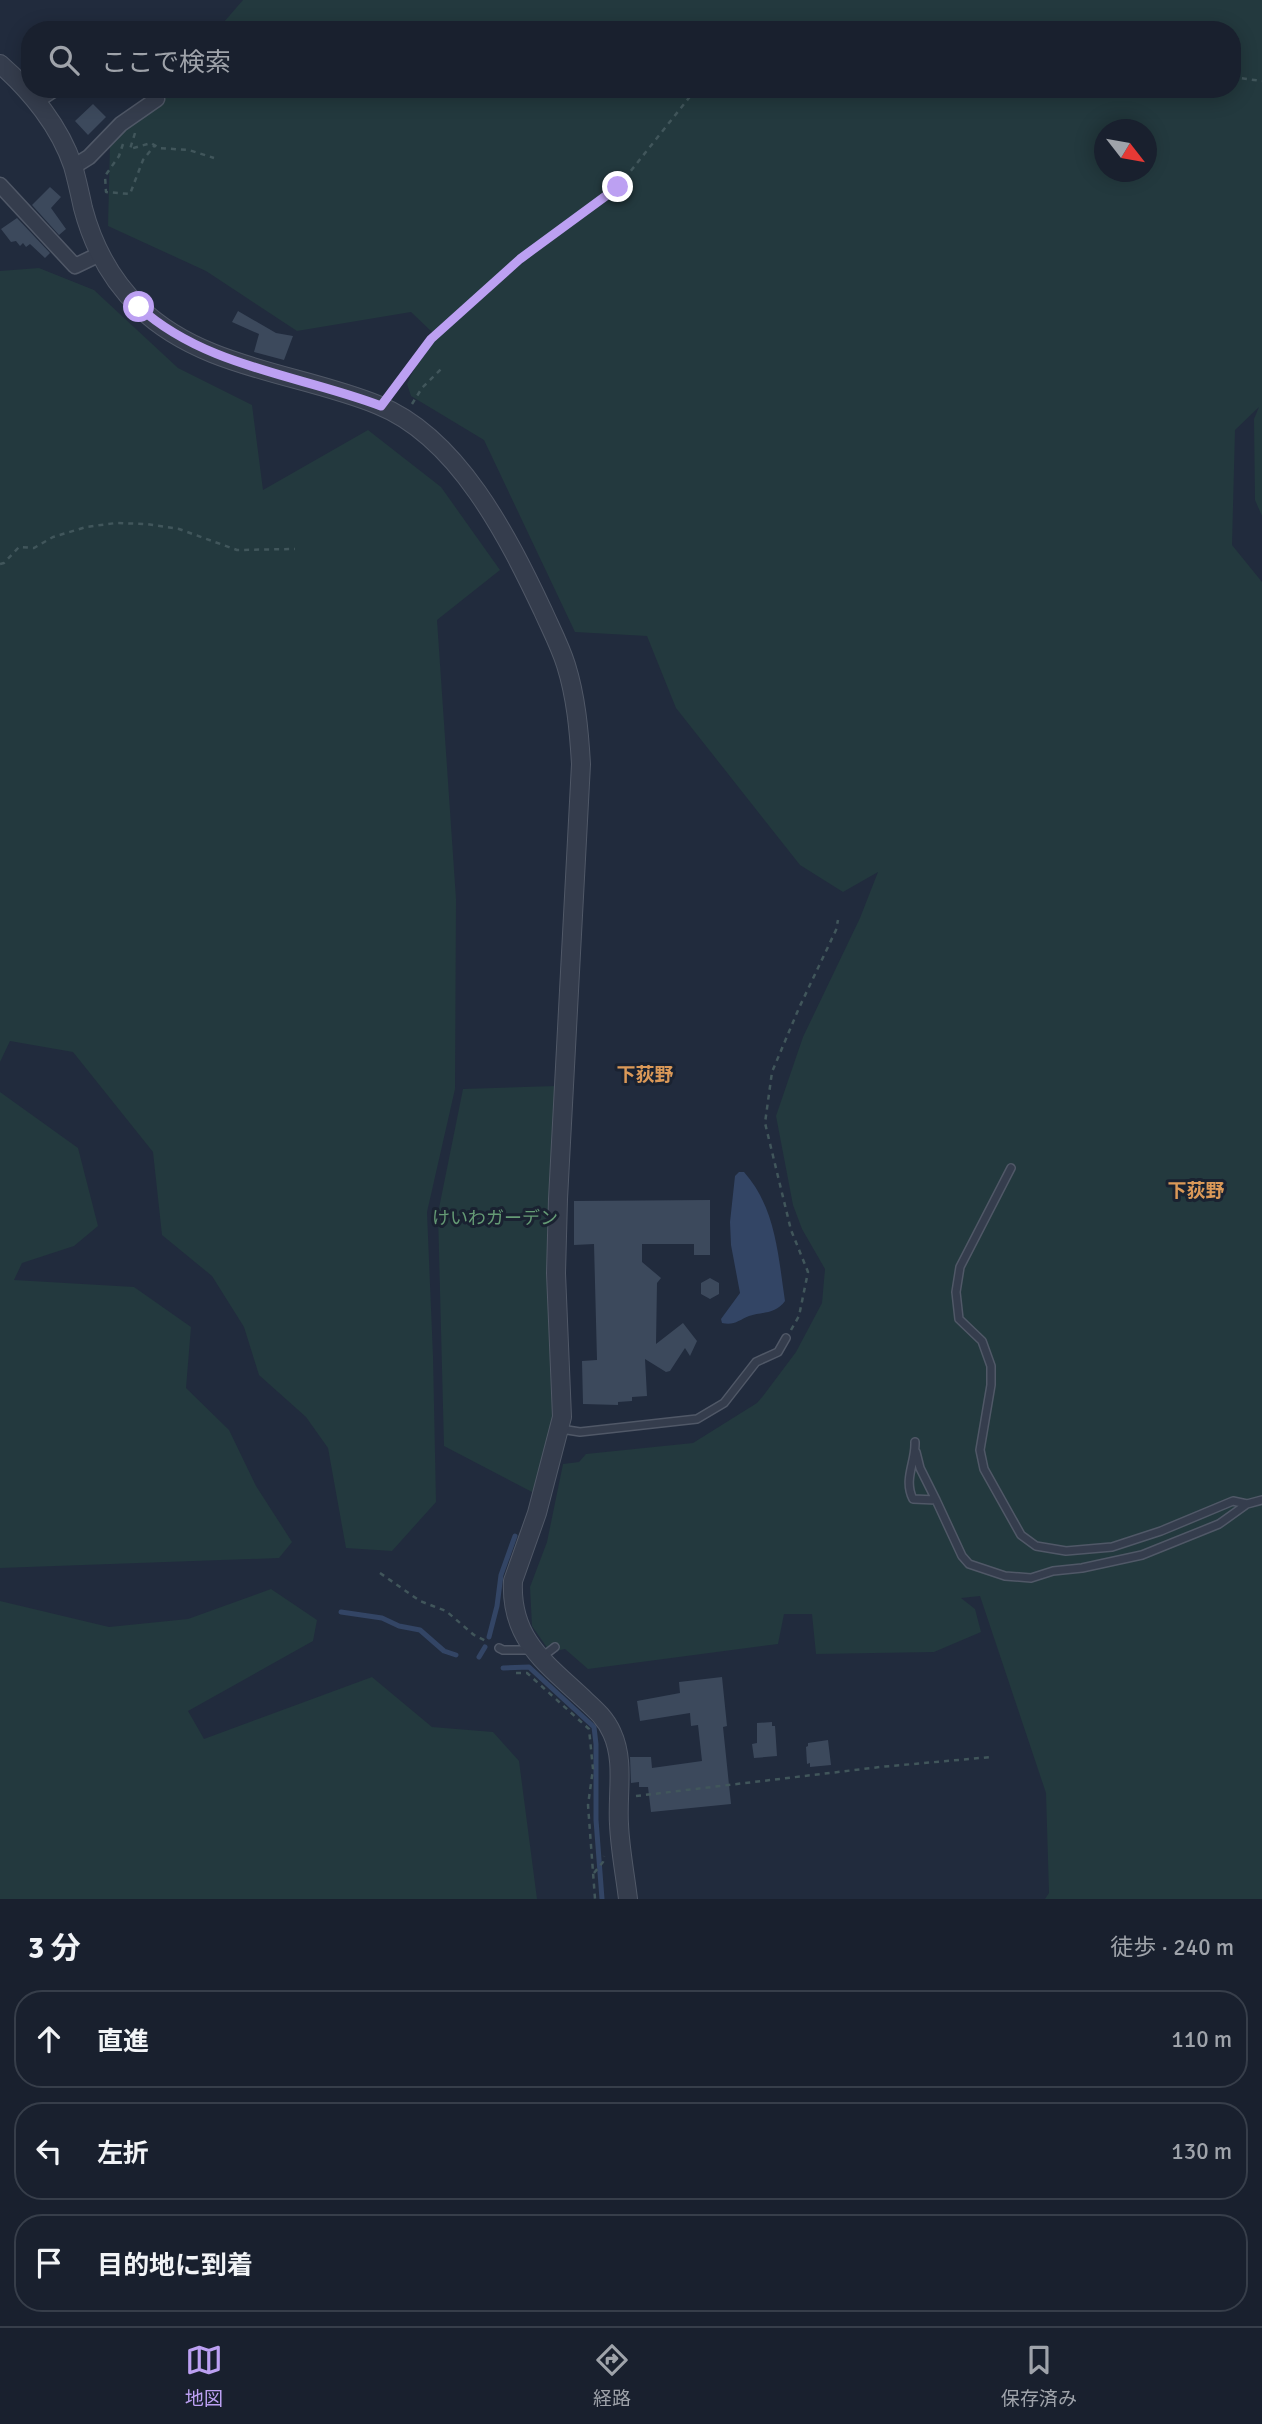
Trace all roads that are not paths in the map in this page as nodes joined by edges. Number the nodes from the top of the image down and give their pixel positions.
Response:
1 (0, 64) edge
2 (21, 79) edge
3 (34, 98) edge
4 (47, 98) edge
5 (156, 98) edge
6 (38, 104) junction
7 (73, 167) junction
8 (0, 185) edge
9 (100, 254) junction
10 (1011, 1168) dead end
11 (786, 1338) road end
12 (559, 1429) junction
13 (936, 1500) junction
14 (1262, 1500) edge
15 (1247, 1504) junction
16 (499, 1648) road end
17 (543, 1652) junction
18 (628, 1899) edge

1 - 2 street
3 - 6 street
4 - 6 lane
5 - 7 street
6 - 7 street
7 - 9 street
8 - 9 street
9 - 12 street
10 - 15 lane
11 - 12 lane
12 - 17 street
13 - 13 lane
13 - 15 lane
14 - 15 lane
16 - 17 lane
17 - 18 street

